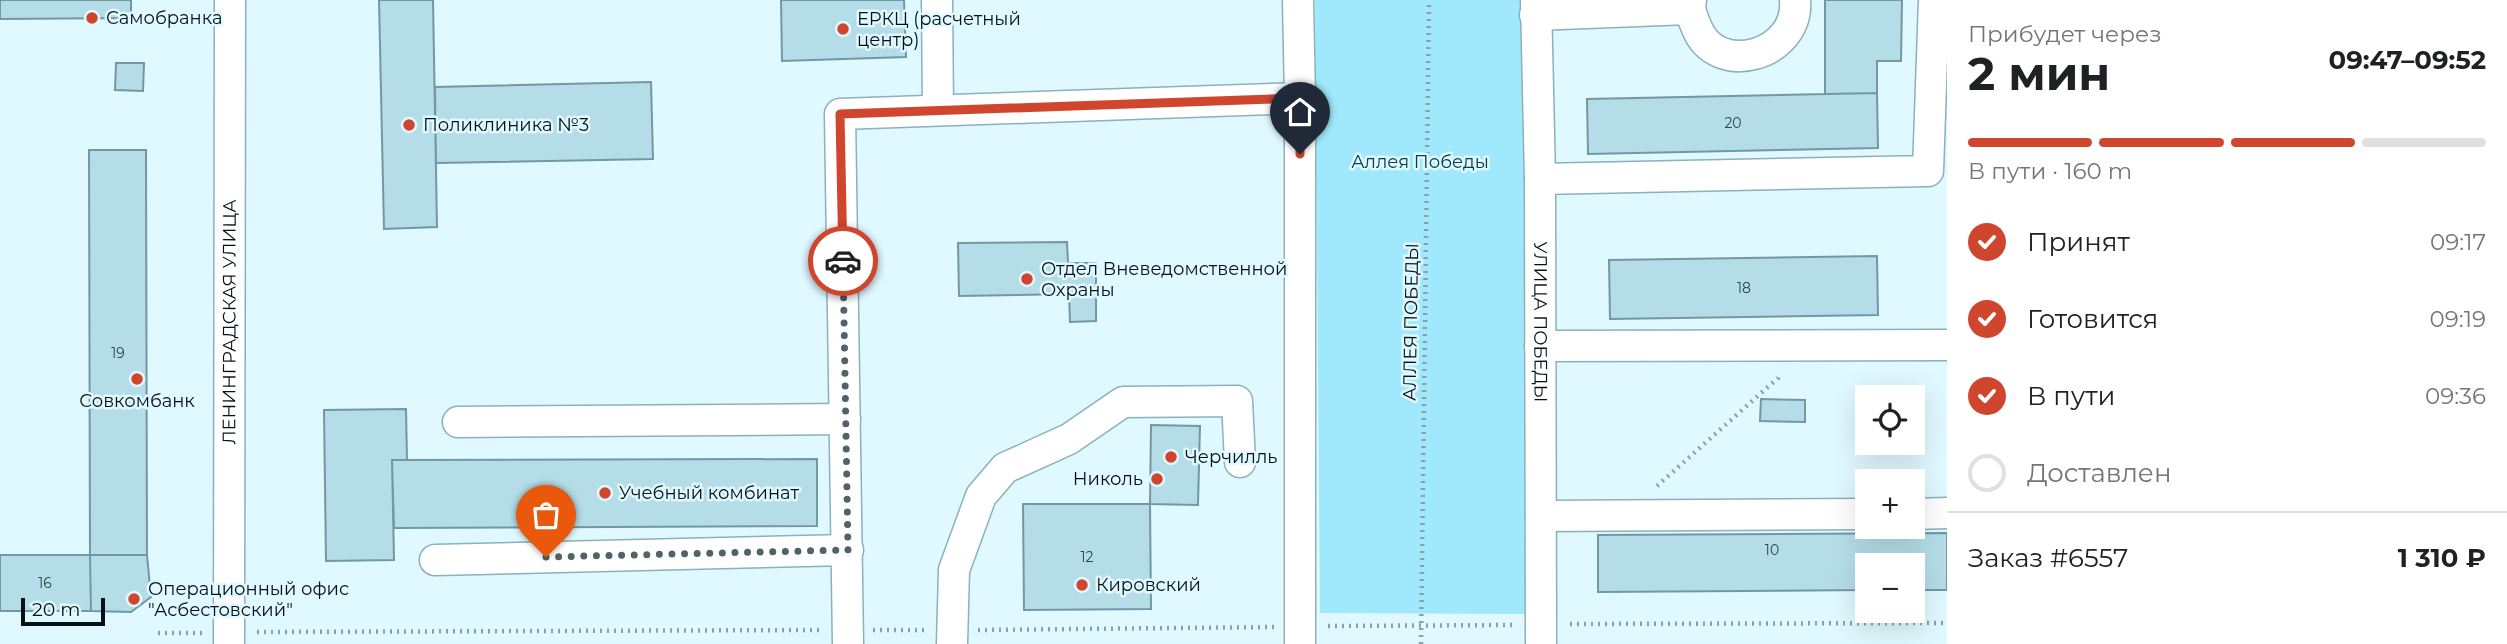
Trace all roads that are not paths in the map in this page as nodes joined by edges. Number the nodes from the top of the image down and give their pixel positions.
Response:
1 (230, 0) edge
2 (937, 0) edge
3 (1298, 0) edge
4 (1795, 0) edge
5 (1934, 0) edge
6 (1690, 5) edge
7 (1536, 7) edge
8 (1300, 98) junction
9 (938, 110) junction
10 (1540, 179) junction
11 (1947, 345) edge
12 (1541, 346) junction
13 (845, 419) junction
14 (458, 422) dead end
15 (1240, 461) dead end
16 (1947, 513) edge
17 (1855, 514) edge
18 (1925, 514) edge
19 (1541, 516) junction
20 (848, 550) junction
21 (435, 560) dead end
22 (1541, 634) edge
23 (1300, 635) edge
24 (848, 637) edge
25 (952, 637) edge
26 (229, 644) edge

1 - 26 street, ЛЕНИНГРАДСКАЯ УЛИЦА
2 - 9 street
3 - 8 street
4 - 6 street
5 - 10 street
6 - 7 street
7 - 10 street, УЛИЦА ПОБЕДЫ
8 - 9 street
8 - 23 street
9 - 13 street
10 - 12 street, УЛИЦА ПОБЕДЫ
11 - 12 street
12 - 19 street, УЛИЦА ПОБЕДЫ
13 - 14 street
13 - 20 street
15 - 25 street
16 - 18 street
17 - 19 street
19 - 22 street, УЛИЦА ПОБЕДЫ
20 - 21 street
20 - 24 street

